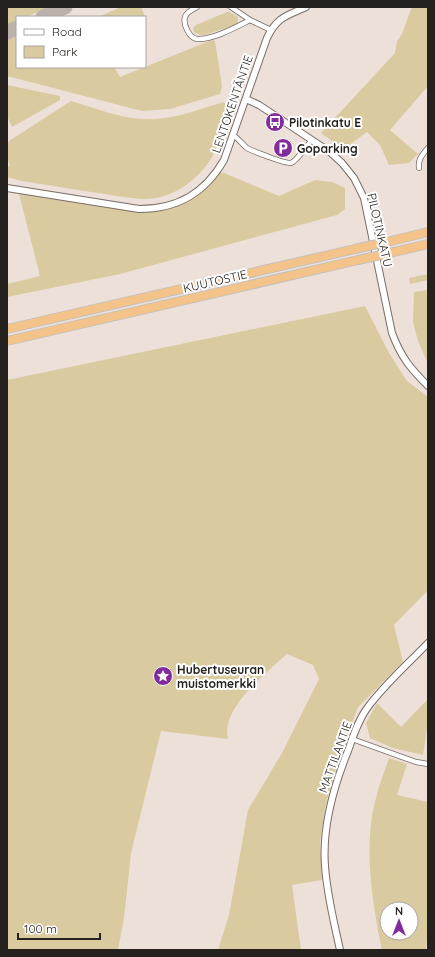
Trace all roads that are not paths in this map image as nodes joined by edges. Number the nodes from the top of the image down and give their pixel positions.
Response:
1 (197, 7) edge
2 (231, 7) edge
3 (306, 7) edge
4 (250, 20) junction
5 (271, 30) junction
6 (246, 99) junction
7 (234, 135) junction
8 (312, 140) junction
9 (428, 148) edge
10 (419, 168) dead end
11 (7, 188) edge
12 (428, 232) edge
13 (428, 244) edge
14 (7, 328) edge
15 (7, 341) edge
16 (428, 386) edge
17 (428, 643) edge
18 (352, 739) junction
19 (428, 764) edge
20 (340, 950) edge

1 - 4 street
2 - 4 street
3 - 5 street, LENTOKENTÄNTIE
4 - 5 street
5 - 6 street, LENTOKENTÄNTIE
6 - 7 street, LENTOKENTÄNTIE
6 - 8 street, PILOTINKATU
7 - 8 street
7 - 11 street, LENTOKENTÄNTIE
8 - 16 street, PILOTINKATU
9 - 10 street
12 - 14 highway, KUUTOSTIE, bridge
13 - 15 highway, KUUTOSTIE, bridge
17 - 18 street, MATTILANTIE
18 - 19 street
18 - 20 street, MATTILANTIE

